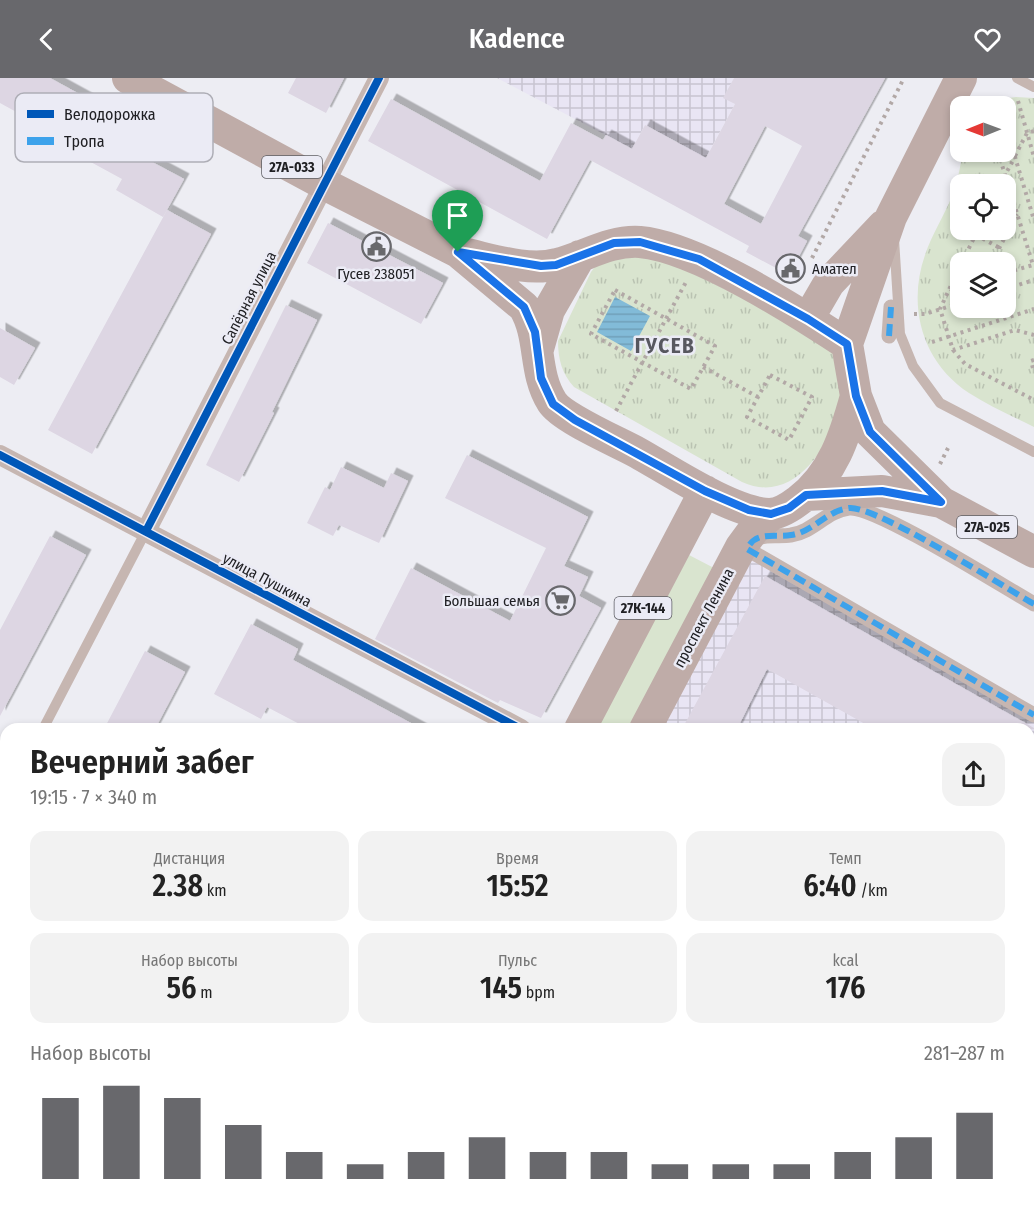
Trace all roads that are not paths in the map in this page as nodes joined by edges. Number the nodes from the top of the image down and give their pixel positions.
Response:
1 (128, 78) edge
2 (379, 78) edge
3 (961, 78) edge
4 (1017, 78) edge
5 (1034, 87) edge
6 (156, 93) edge
7 (213, 124) edge
8 (322, 183) junction
9 (891, 217) junction
10 (458, 252) junction
11 (580, 256) junction
12 (891, 307) dead end
13 (808, 319) junction
14 (889, 336) dead end
15 (847, 344) junction
16 (537, 350) junction
17 (856, 396) junction
18 (1034, 452) edge
19 (0, 455) edge
20 (705, 491) junction
21 (806, 495) junction
22 (941, 502) junction
23 (771, 514) junction
24 (146, 531) junction
25 (1034, 552) edge
26 (1034, 604) edge
27 (1034, 715) edge
28 (45, 723) edge
29 (510, 723) edge
30 (583, 723) edge
31 (648, 723) edge

1 - 6 main road, 27А-033
2 - 8 street, Сапёрная улица
3 - 9 main road
4 - 5 lane
7 - 8 main road, 27А-033
8 - 10 main road, 27А-033
8 - 24 street, Сапёрная улица
9 - 13 main road
9 - 15 main road
9 - 18 lane
10 - 11 main road
10 - 16 main road
11 - 13 main road
11 - 16 main road
12 - 14 street
13 - 15 main road
15 - 17 main road
16 - 20 main road
17 - 21 main road
17 - 22 main road, 27А-025
19 - 24 street, улица Пушкина
20 - 23 main road
20 - 30 main road, 27К-144
21 - 22 main road, 27А-025
21 - 23 main road, проспект Ленина
22 - 25 main road, 27А-025
23 - 31 main road, проспект Ленина
24 - 28 lane, Сапёрная улица
24 - 29 street, улица Пушкина
26 - 27 street

